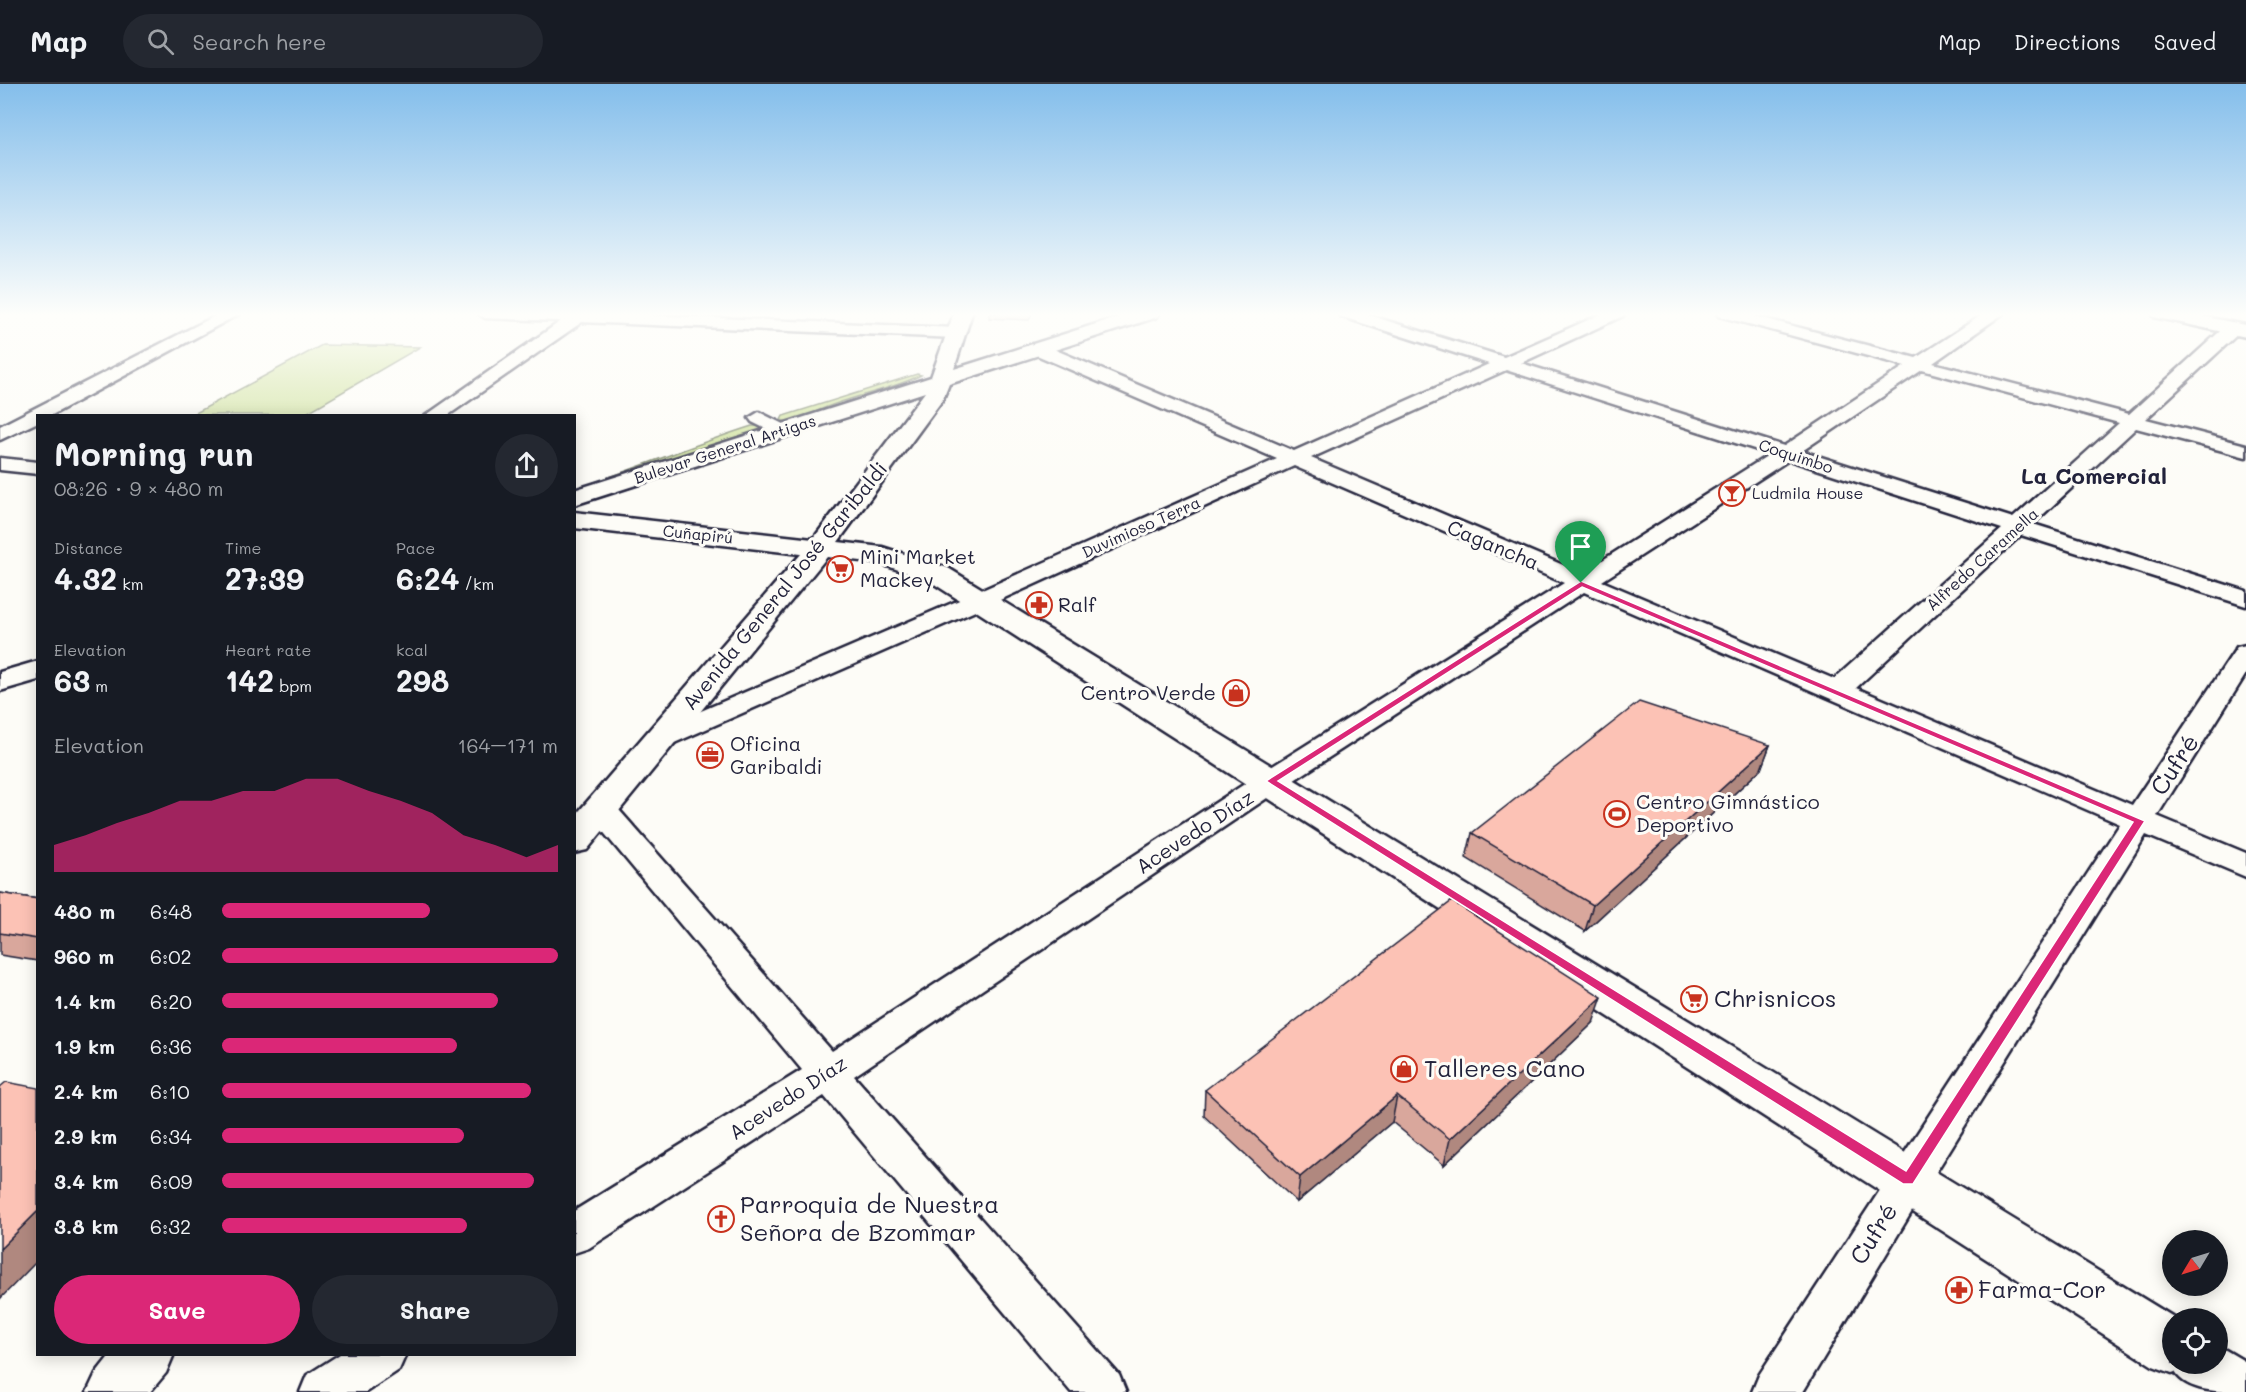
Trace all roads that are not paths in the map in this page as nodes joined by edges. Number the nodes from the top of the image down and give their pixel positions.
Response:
1 (116, 374) edge
2 (495, 374) edge
3 (932, 374) edge
4 (936, 374) edge
5 (943, 374) edge
6 (1096, 374) edge
7 (1481, 374) edge
8 (1540, 374) edge
9 (1905, 374) edge
10 (1957, 374) edge
11 (2187, 374) edge
12 (39, 414) edge
13 (437, 414) edge
14 (36, 415) edge
15 (759, 418) junction
16 (2132, 421) junction
17 (782, 431) junction
18 (0, 434) edge
19 (683, 441) junction
20 (2246, 451) edge
21 (1786, 453) junction
22 (1292, 459) junction
23 (4, 466) edge
24 (36, 468) edge
25 (576, 474) edge
26 (576, 484) edge
27 (576, 497) edge
28 (576, 520) edge
29 (2019, 526) junction
30 (821, 547) junction
31 (1581, 583) junction
32 (2246, 599) edge
33 (980, 600) junction
34 (36, 649) edge
35 (2246, 653) edge
36 (0, 659) edge
37 (36, 671) edge
38 (0, 682) edge
39 (1836, 692) junction
40 (662, 738) junction
41 (1271, 781) junction
42 (601, 808) junction
43 (2139, 821) junction
44 (576, 839) edge
45 (2246, 866) edge
46 (827, 1074) junction
47 (1908, 1180) junction
48 (576, 1233) edge
49 (2162, 1341) edge
50 (145, 1356) edge
51 (380, 1356) edge
52 (2215, 1374) edge
53 (115, 1392) edge
54 (324, 1392) edge
55 (1102, 1392) edge
56 (1776, 1392) edge
57 (2244, 1392) edge

1 - 12 street
2 - 13 street
3 - 15 street, Bulevar General Artigas
4 - 17 street, Bulevar General Artigas
5 - 30 street, Avenida General José Garibaldi
6 - 22 street, Cagancha
7 - 22 street, Duvimioso Terra
8 - 21 street, Coquimbo
9 - 21 street, Acevedo Díaz
10 - 16 street
11 - 16 street, Alfredo Caramella
14 - 18 street
15 - 17 street
15 - 19 street, Bulevar General Artigas
16 - 20 street
16 - 29 street, Alfredo Caramella
17 - 27 street, Bulevar General Artigas
19 - 25 street, Bulevar General Artigas
19 - 26 street
21 - 29 street, Coquimbo
21 - 31 street, Acevedo Díaz
22 - 31 street, Cagancha
22 - 33 street, Duvimioso Terra
23 - 24 street
28 - 30 street, Cuñapirú
29 - 32 street, Coquimbo
29 - 39 street, Alfredo Caramella
30 - 33 street, Cuñapirú
30 - 40 street, Avenida General José Garibaldi
31 - 39 street, Cagancha
31 - 41 street, Acevedo Díaz
33 - 40 street, Duvimioso Terra
33 - 41 street, Cuñapirú
34 - 36 street
35 - 43 street, Cufré
37 - 38 street
39 - 43 street, Cagancha
40 - 42 street, Avenida General José Garibaldi
41 - 46 street, Acevedo Díaz
41 - 47 street, Cuñapirú
42 - 44 street, Avenida General José Garibaldi
42 - 46 street
43 - 45 street, Cagancha
43 - 47 street, Cufré
46 - 48 street, Acevedo Díaz
46 - 55 street
47 - 49 street, Cuñapirú
47 - 56 street, Cufré
50 - 53 street
51 - 54 street
52 - 57 street

